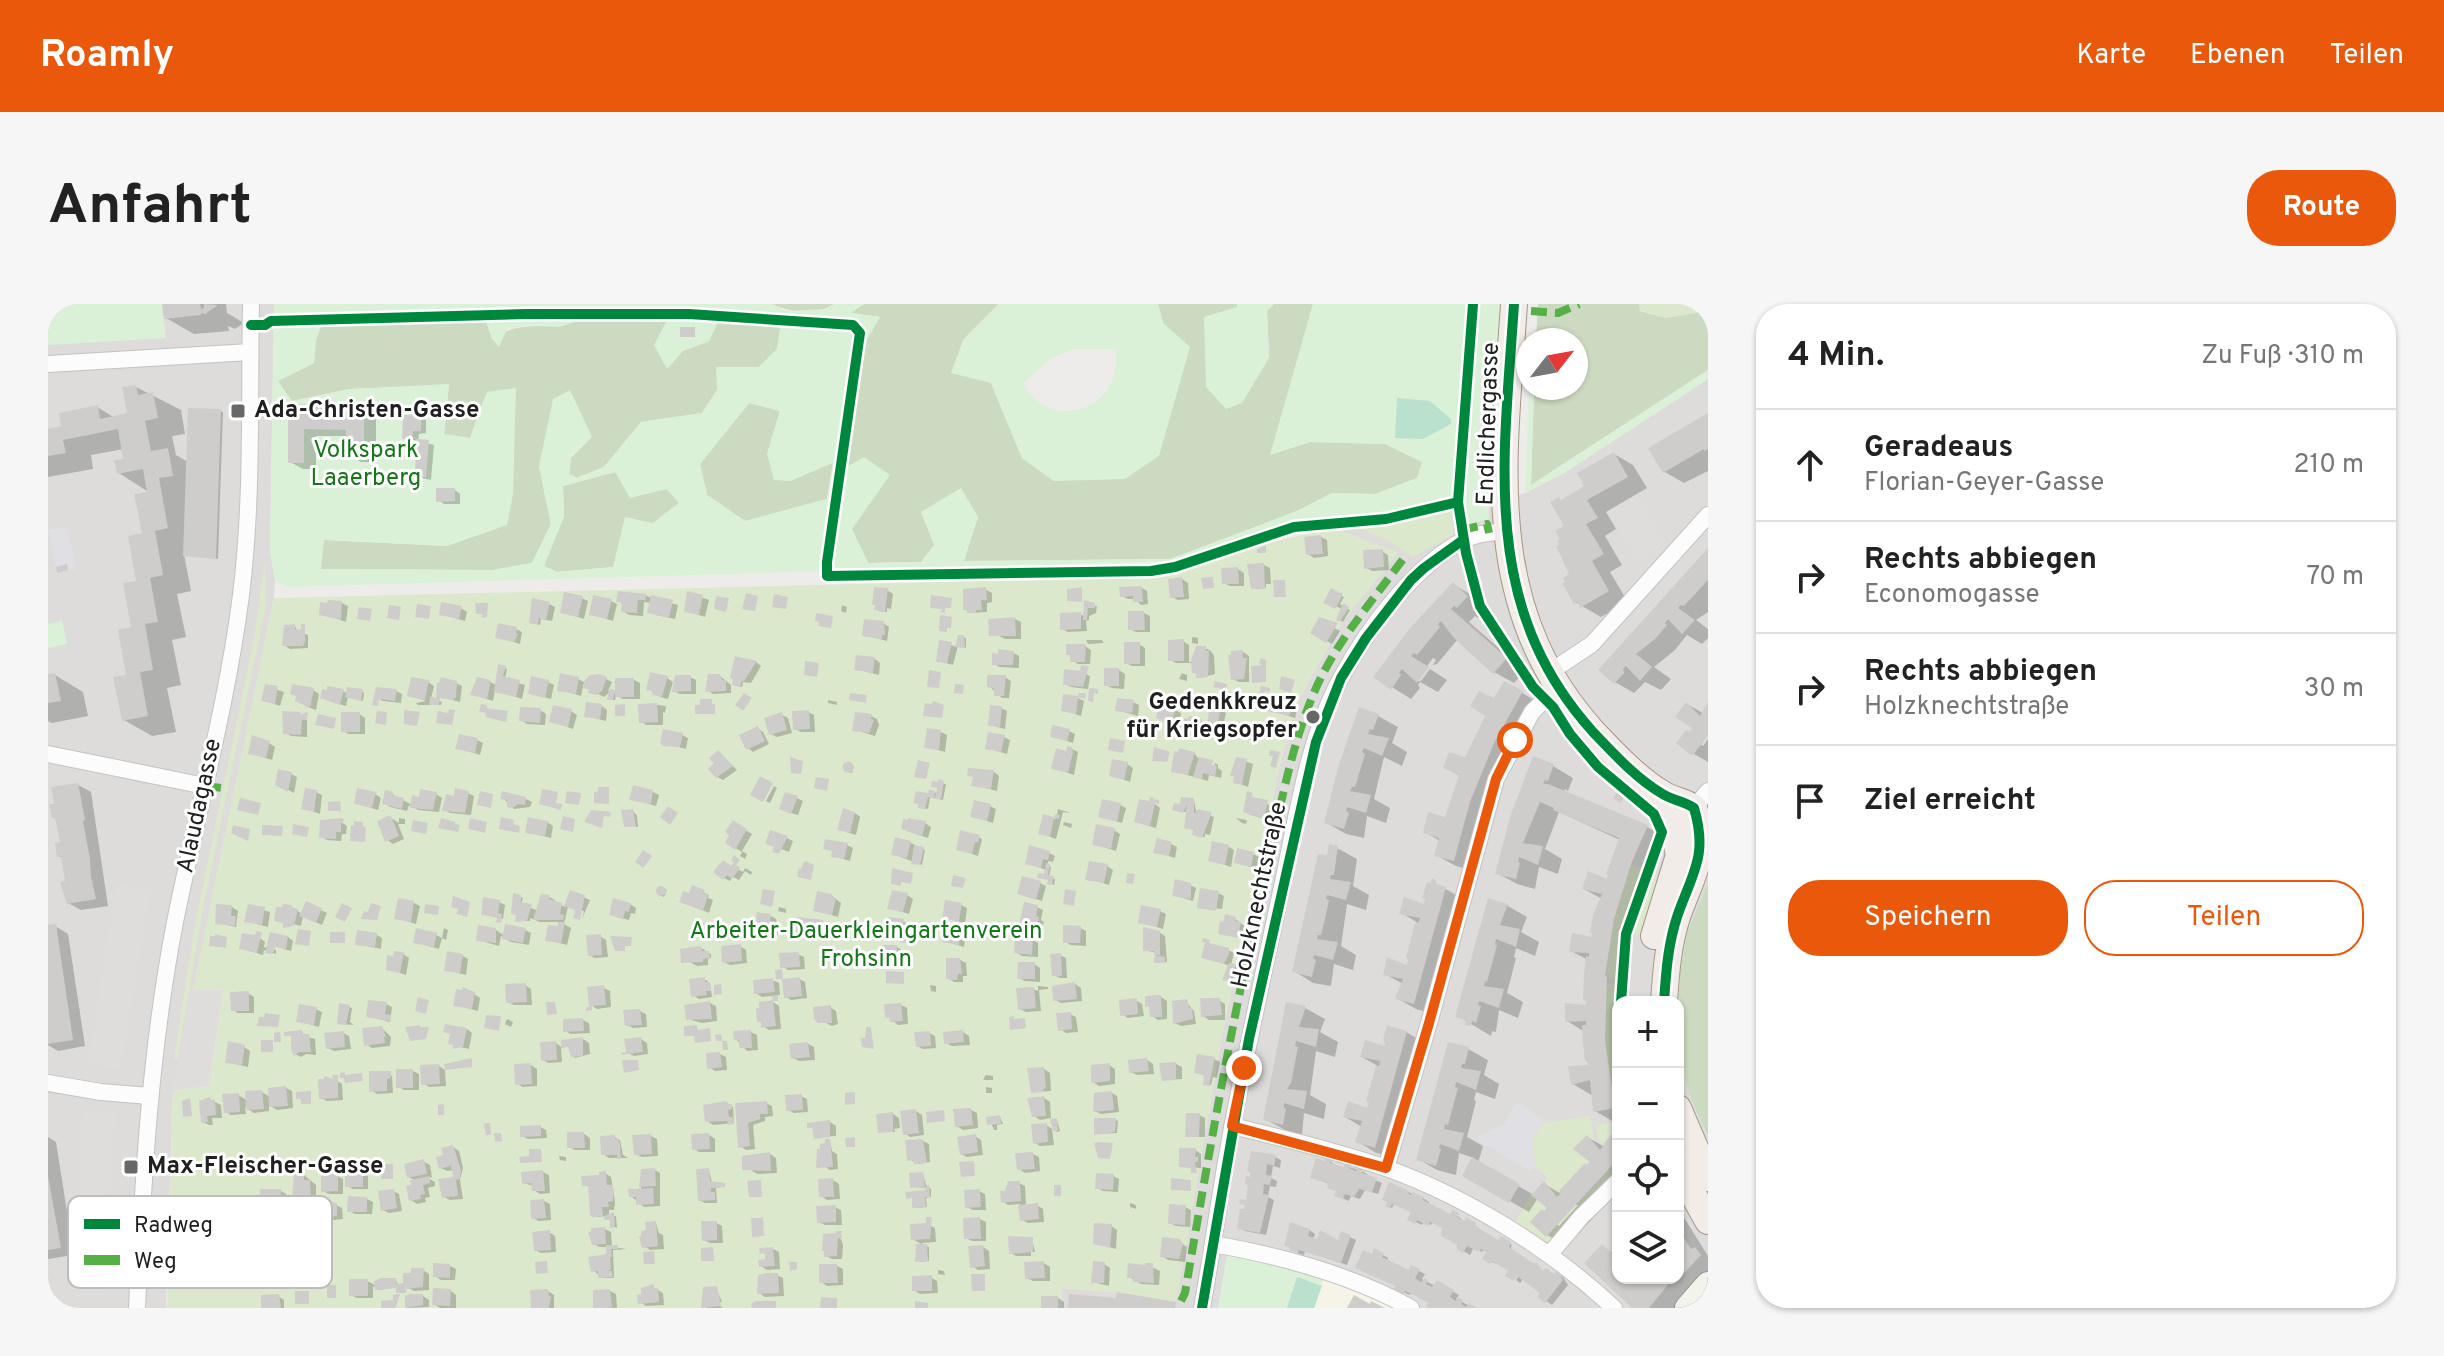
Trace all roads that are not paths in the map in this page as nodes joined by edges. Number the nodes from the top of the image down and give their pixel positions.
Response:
1 (251, 304) edge
2 (1514, 304) edge
3 (250, 352) junction
4 (48, 364) edge
5 (1708, 515) edge
6 (1506, 531) junction
7 (1554, 680) junction
8 (48, 754) edge
9 (205, 786) junction
10 (1661, 794) junction
11 (1701, 800) edge
12 (1679, 855) junction
13 (1648, 996) edge
14 (1665, 996) edge
15 (48, 1083) edge
16 (149, 1096) junction
17 (1684, 1122) edge
18 (1232, 1126) junction
19 (1386, 1168) junction
20 (1684, 1178) edge
21 (1708, 1178) edge
22 (1612, 1187) edge
23 (143, 1196) edge
24 (1708, 1221) edge
25 (1213, 1244) junction
26 (1549, 1255) junction
27 (1708, 1284) edge
28 (138, 1288) edge
29 (137, 1308) edge
30 (1202, 1308) edge
31 (1411, 1308) edge
32 (1614, 1308) edge
33 (1687, 1308) edge

1 - 3 street, Alaudagasse
2 - 6 main road, Endlichergasse
3 - 4 street
3 - 9 street, Alaudagasse
5 - 7 street
6 - 7 main road, Endlichergasse
6 - 18 street, Holzknechtstraße
7 - 10 main road, Endlichergasse
7 - 19 street
8 - 9 street
9 - 16 street, Alaudagasse
10 - 11 main road, Endlichergasse
10 - 12 main road, Endlichergasse
11 - 12 street
11 - 14 main road
12 - 13 main road
15 - 16 street
16 - 23 street, Alaudagasse
17 - 21 main road
18 - 19 street
18 - 25 street, Holzknechtstraße
19 - 26 street
20 - 24 main road
22 - 26 street
25 - 30 street, Holzknechtstraße
25 - 31 street
26 - 32 street
27 - 33 main road
28 - 29 street, Alaudagasse

